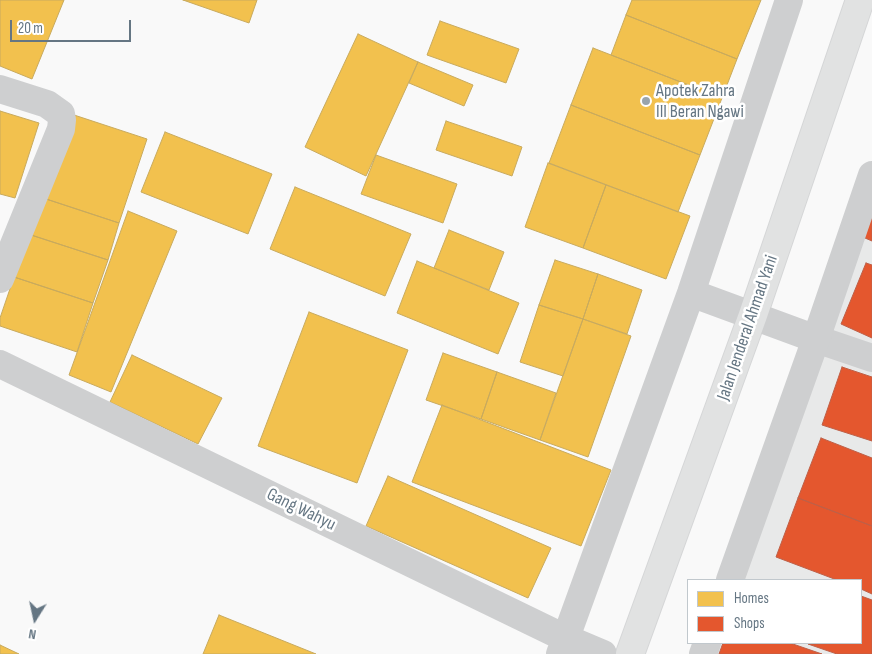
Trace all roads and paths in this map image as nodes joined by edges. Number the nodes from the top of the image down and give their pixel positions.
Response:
1 (789, 0) edge
2 (860, 0) edge
3 (0, 89) edge
4 (872, 175) edge
5 (0, 279) edge
6 (691, 293) junction
7 (753, 315) junction
8 (816, 339) junction
9 (872, 358) edge
10 (0, 364) edge
11 (730, 579) edge
12 (563, 646) edge
13 (603, 654) edge
14 (630, 654) edge

1 - 6 street
2 - 7 main road, Jalan Jenderal Ahmad Yani
3 - 5 street
4 - 8 street
6 - 7 street
6 - 12 street
7 - 8 street
7 - 14 main road, Jalan Jenderal Ahmad Yani
8 - 9 street
8 - 11 street
10 - 12 street, Gang Wahyu
12 - 13 street, Gang Wahyu

